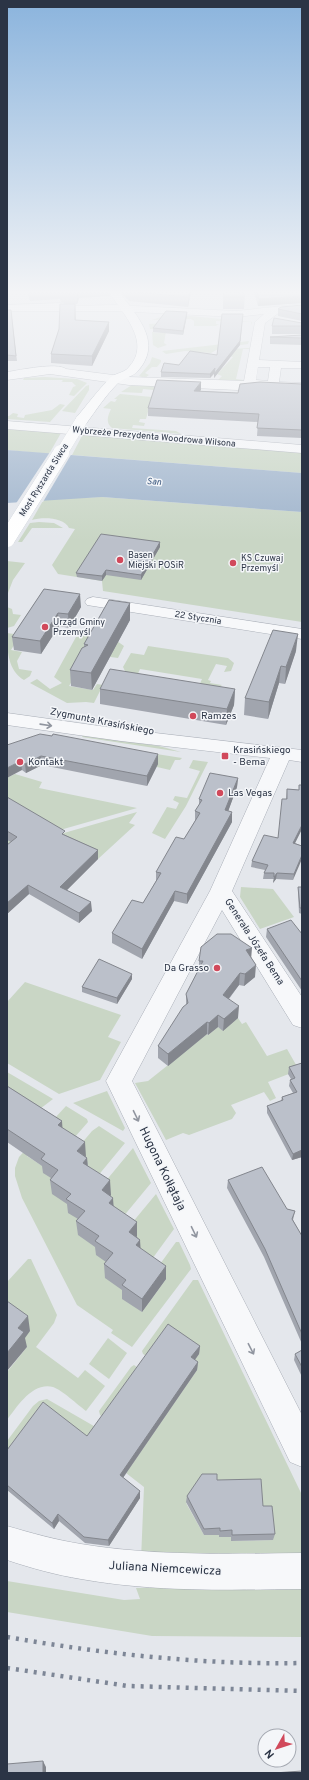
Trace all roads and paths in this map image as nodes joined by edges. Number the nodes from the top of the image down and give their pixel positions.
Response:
1 (85, 375) edge
2 (117, 375) edge
3 (123, 375) edge
4 (251, 375) edge
5 (274, 375) edge
6 (301, 375) edge
7 (115, 379) junction
8 (249, 384) junction
9 (232, 385) junction
10 (273, 385) junction
11 (300, 386) edge
12 (144, 391) dead end
13 (7, 425) edge
14 (302, 448) edge
15 (7, 539) edge
16 (93, 602) dead end
17 (302, 634) edge
18 (7, 705) edge
19 (7, 719) edge
20 (196, 743) junction
21 (292, 755) edge
22 (221, 891) junction
23 (302, 1018) edge
24 (302, 1450) edge
25 (7, 1543) edge
26 (302, 1570) edge

1 - 7 street
2 - 7 main road
3 - 7 main road
4 - 8 street
5 - 10 street
6 - 11 street
7 - 9 street
7 - 15 main road, Most Ryszarda Siwca, bridge
8 - 9 street
8 - 10 street
9 - 12 street
10 - 11 street
13 - 14 street, Wybrzeże Prezydenta Woodrowa Wilsona
16 - 17 street, 22 Stycznia
18 - 20 street, Zygmunta Krasińskiego
19 -> 20 street, Zygmunta Krasińskiego
20 - 21 street, Zygmunta Krasińskiego
21 - 22 street, Generała Józefa Bema
22 - 23 street, Generała Józefa Bema
22 -> 24 street, Hugona Kołłątaja
25 - 26 street, Juliana Niemcewicza

